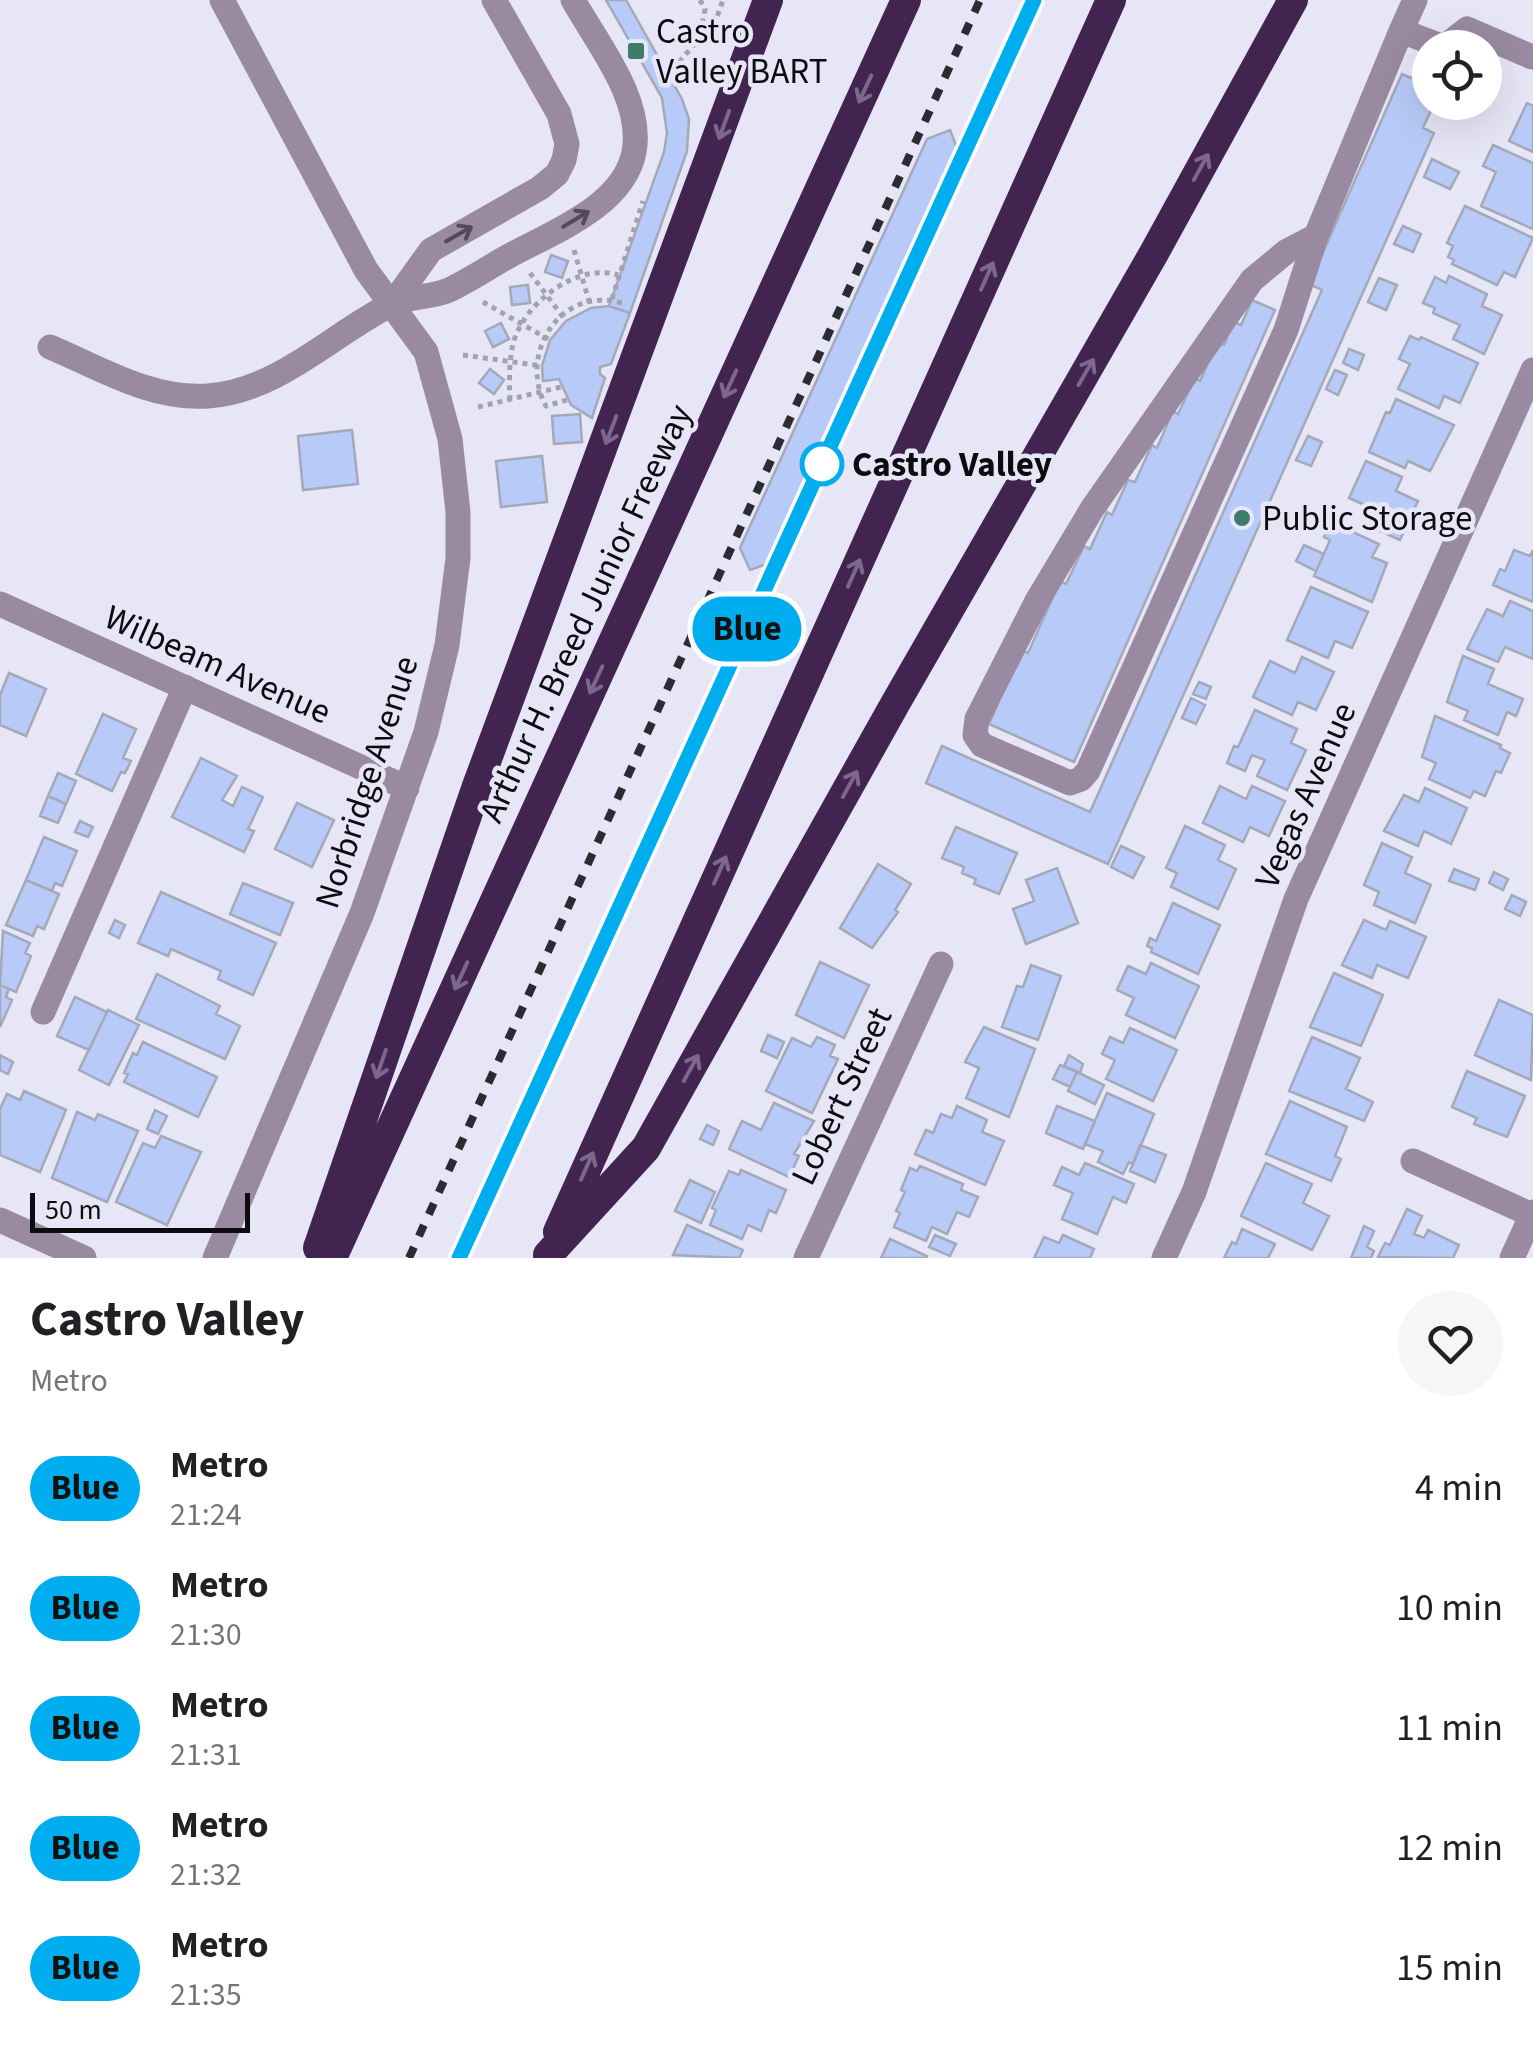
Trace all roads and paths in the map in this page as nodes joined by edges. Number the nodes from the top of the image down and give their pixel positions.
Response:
1 (222, 0) edge
2 (494, 0) edge
3 (573, 0) edge
4 (700, 0) edge
5 (723, 0) edge
6 (768, 0) edge
7 (906, 0) edge
8 (1110, 0) edge
9 (1293, 0) edge
10 (1415, 0) edge
11 (1402, 31) junction
12 (700, 34) junction
13 (1532, 57) edge
14 (660, 85) dead end
15 (643, 201) dead end
16 (1316, 236) junction
17 (572, 243) dead end
18 (526, 267) dead end
19 (618, 275) junction
20 (583, 277) junction
21 (547, 296) junction
22 (476, 298) dead end
23 (612, 299) junction
24 (394, 303) junction
25 (590, 304) junction
26 (625, 304) dead end
27 (564, 317) junction
28 (522, 326) junction
29 (547, 338) junction
30 (50, 347) dead end
31 (462, 355) dead end
32 (511, 363) junction
33 (539, 365) junction
34 (1533, 370) edge
35 (561, 387) dead end
36 (540, 394) junction
37 (510, 400) junction
38 (567, 400) dead end
39 (478, 407) dead end
40 (0, 604) edge
41 (185, 687) junction
42 (407, 788) junction
43 (941, 964) dead end
44 (43, 1012) dead end
45 (1413, 1161) dead end
46 (1532, 1213) edge
47 (0, 1220) edge
48 (547, 1256) edge
49 (84, 1258) edge
50 (214, 1258) edge
51 (314, 1258) edge
52 (332, 1258) edge
53 (806, 1258) edge
54 (1164, 1258) edge
55 (1512, 1258) edge

1 - 24 street, Norbridge Avenue
24 -> 2 street
24 -> 3 street
4 - 12 path
5 - 12 path
6 -> 51 highway
7 -> 52 highway, Arthur H. Breed Junior Freeway
48 -> 8 highway
48 -> 9 highway
10 - 11 street
11 - 13 street
11 - 16 street
12 - 14 path
15 - 19 path
16 - 16 street
17 - 20 path
18 - 21 path
19 - 20 path
19 - 23 path
20 - 21 path
20 - 25 path
21 - 27 path
21 - 28 path
22 - 28 path
23 - 25 path
23 - 26 path
24 - 30 street
24 - 42 street, Norbridge Avenue
25 - 27 path
27 - 29 path
28 - 29 path
28 - 32 path
29 - 33 path
31 - 32 path
32 - 33 path
32 - 37 path
33 - 36 path
34 - 54 street, Vegas Avenue
35 - 36 path
36 - 37 path
36 - 38 path
37 - 39 path
40 - 41 street, Wilbeam Avenue
41 - 42 street, Wilbeam Avenue
41 - 44 street
42 - 50 street, Norbridge Avenue
43 - 53 street, Lobert Street
45 - 46 street
46 - 55 street
47 - 49 street

